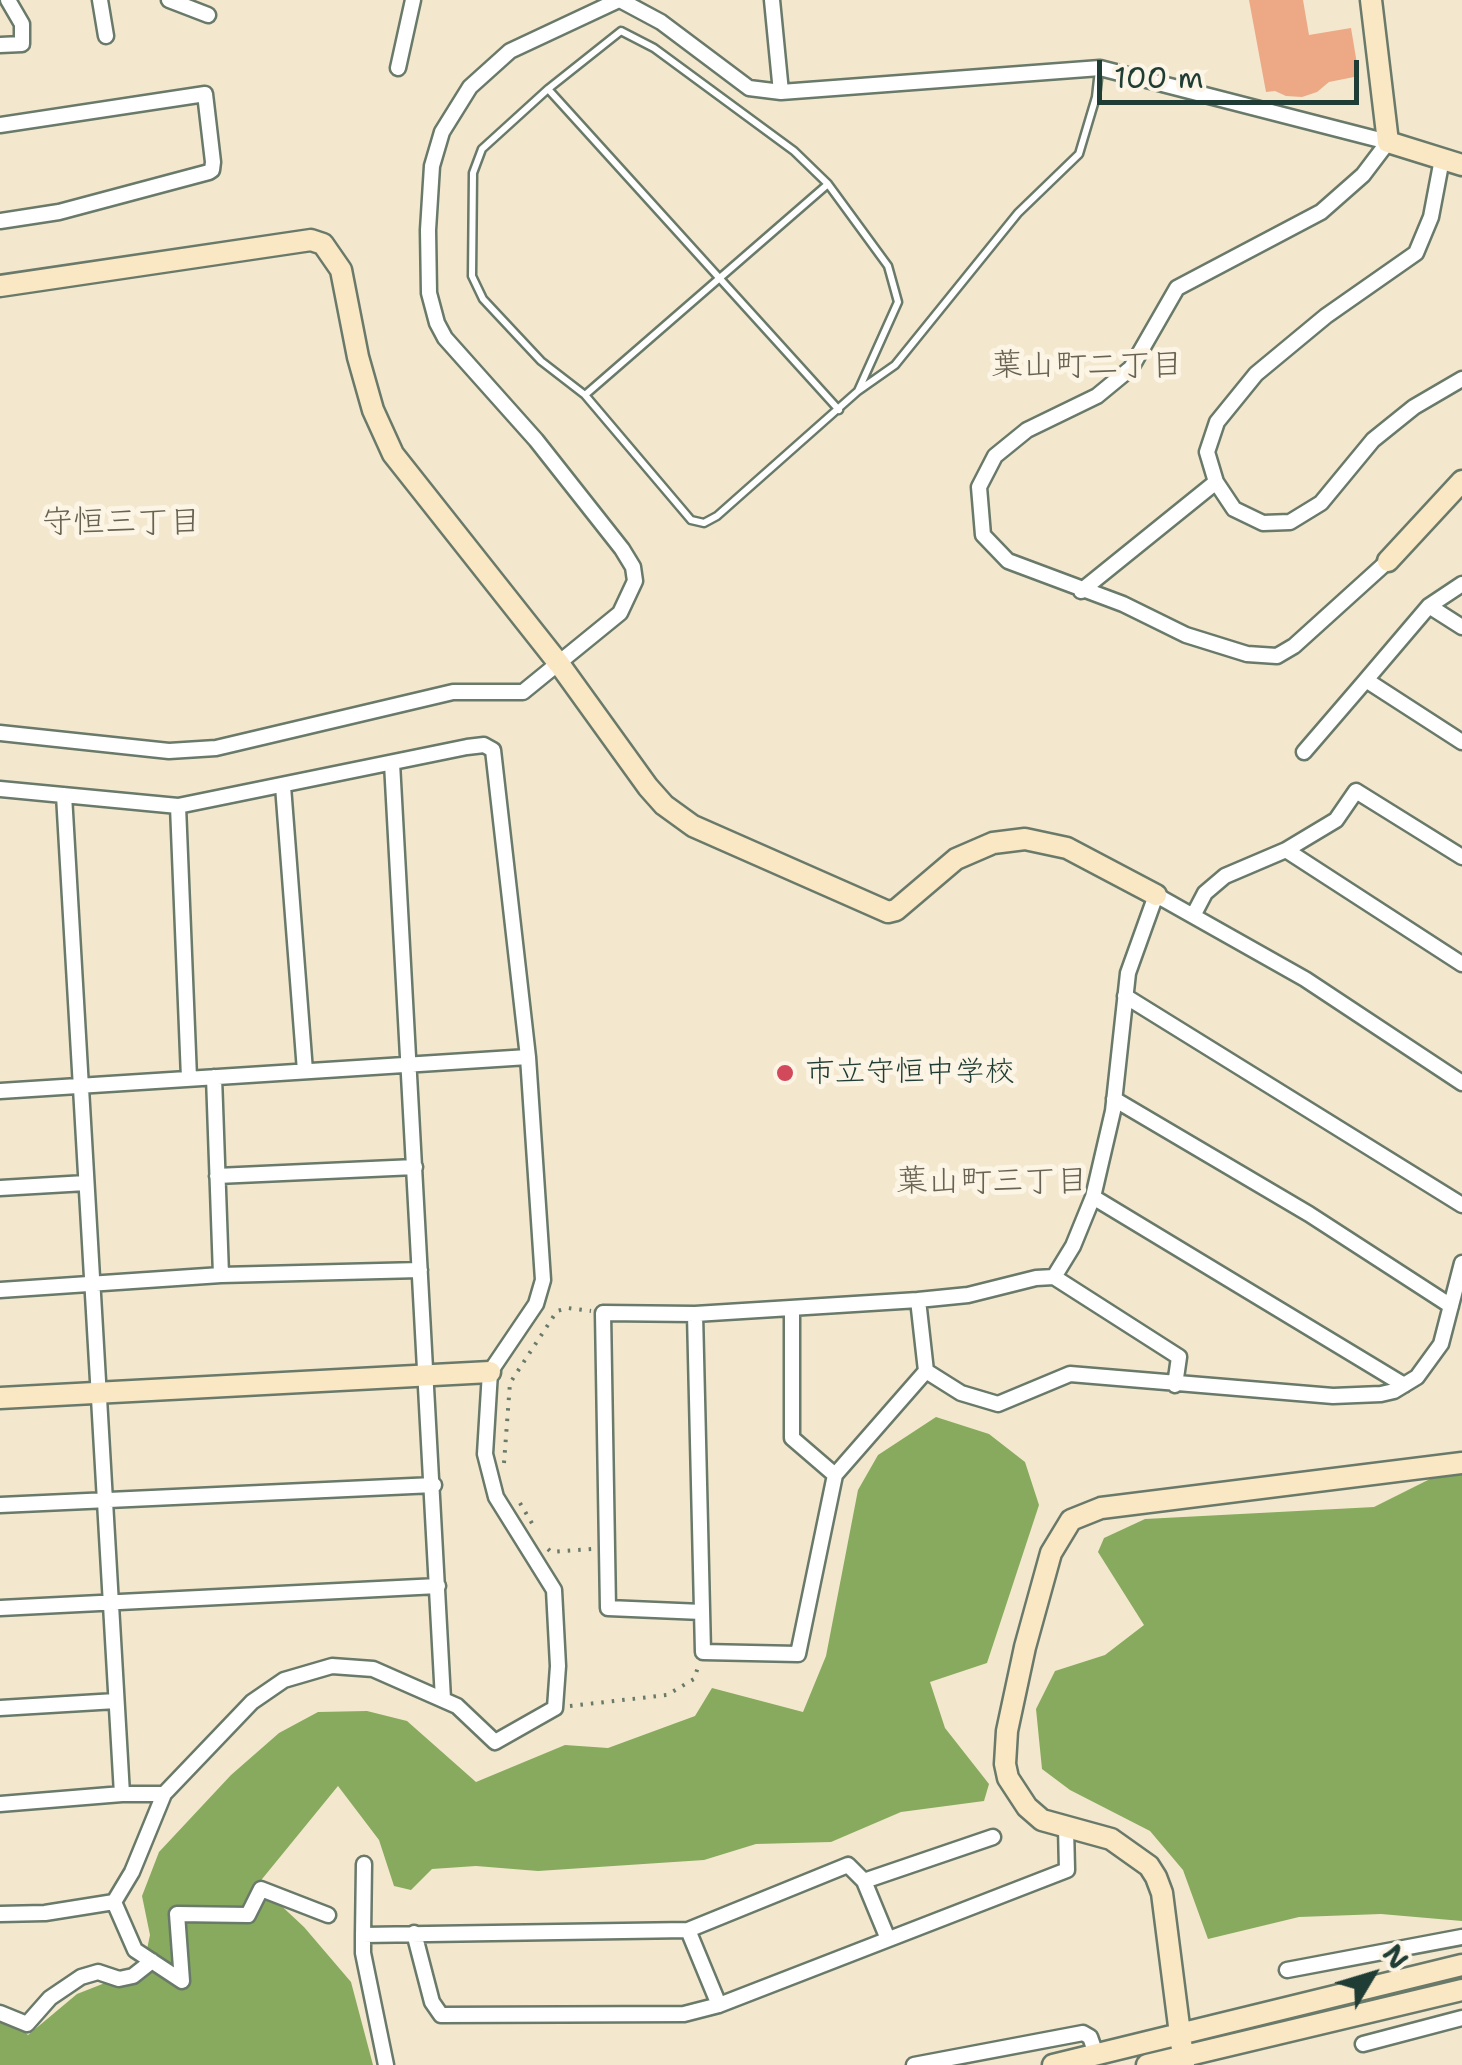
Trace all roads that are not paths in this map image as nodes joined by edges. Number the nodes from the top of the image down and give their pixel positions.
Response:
1 (8, 0) edge
2 (100, 0) edge
3 (169, 0) edge
4 (414, 0) edge
5 (620, 0) edge
6 (772, 0) edge
7 (1372, 0) edge
8 (208, 15) dead end
9 (106, 36) dead end
10 (0, 45) edge
11 (398, 68) dead end
12 (1100, 68) junction
13 (548, 89) junction
14 (781, 92) junction
15 (0, 125) edge
16 (1388, 142) junction
17 (1452, 162) edge
18 (828, 184) junction
19 (0, 221) edge
20 (719, 279) junction
21 (0, 286) edge
22 (1462, 379) edge
23 (858, 392) junction
24 (585, 395) junction
25 (839, 410) junction
26 (1462, 481) edge
27 (1216, 482) junction
28 (1388, 560) joint
29 (1462, 584) edge
30 (1081, 590) junction
31 (1428, 606) junction
32 (1462, 627) edge
33 (560, 665) junction
34 (1366, 680) junction
35 (0, 733) edge
36 (1462, 742) edge
37 (1304, 752) dead end
38 (392, 763) junction
39 (282, 786) junction
40 (0, 788) edge
41 (64, 795) junction
42 (178, 806) junction
43 (1286, 850) junction
44 (1462, 857) edge
45 (1156, 895) junction
46 (1194, 914) junction
47 (1462, 964) edge
48 (1125, 996) junction
49 (528, 1057) junction
50 (410, 1064) junction
51 (304, 1071) junction
52 (214, 1077) junction
53 (189, 1078) junction
54 (1462, 1083) edge
55 (80, 1086) junction
56 (0, 1091) edge
57 (1114, 1100) junction
58 (415, 1168) junction
59 (217, 1176) junction
60 (86, 1184) junction
61 (0, 1188) edge
62 (1093, 1196) junction
63 (1462, 1205) edge
64 (1462, 1263) edge
65 (420, 1270) junction
66 (221, 1275) junction
67 (1054, 1277) junction
68 (92, 1286) junction
69 (0, 1290) edge
70 (918, 1300) junction
71 (1451, 1306) junction
72 (792, 1308) junction
73 (695, 1314) junction
74 (926, 1371) junction
75 (490, 1372) junction
76 (426, 1373) junction
77 (1175, 1385) junction
78 (1404, 1385) junction
79 (98, 1393) junction
80 (0, 1398) edge
81 (1462, 1463) edge
82 (835, 1475) junction
83 (434, 1485) junction
84 (104, 1502) junction
85 (0, 1505) edge
86 (438, 1586) junction
87 (110, 1603) junction
88 (0, 1608) edge
89 (702, 1612) junction
90 (443, 1699) junction
91 (116, 1702) junction
92 (0, 1708) edge
93 (122, 1794) junction
94 (164, 1794) junction
95 (0, 1804) edge
96 (1066, 1827) junction
97 (993, 1837) dead end
98 (364, 1864) dead end
99 (864, 1881) junction
100 (114, 1902) junction
101 (0, 1914) edge
102 (328, 1916) dead end
103 (688, 1930) junction
104 (414, 1933) junction
105 (363, 1936) junction
106 (1462, 1937) edge
107 (888, 1939) junction
108 (152, 1961) junction
109 (1462, 1965) edge
110 (1287, 1970) dead end
111 (1462, 1990) edge
112 (719, 2005) junction
113 (0, 2013) edge
114 (1462, 2018) edge
115 (1363, 2044) dead end
116 (1096, 2054) junction
117 (1181, 2055) edge
118 (386, 2065) edge
119 (914, 2065) edge
120 (1053, 2065) edge
121 (1147, 2065) edge

1 - 10 street
2 - 9 street
3 - 8 street
4 - 11 street
5 - 14 street
5 - 33 street
6 - 14 street
7 - 16 street
12 - 14 street
12 - 16 street
12 - 23 lane
13 - 18 lane
13 - 20 lane
13 - 24 lane
15 - 19 street
16 - 17 street
16 - 30 street
17 - 27 street
18 - 20 lane
18 - 23 lane
20 - 24 lane
20 - 25 lane
21 - 33 street
22 - 27 street
23 - 25 lane
24 - 25 lane
26 - 28 street
27 - 30 street
28 - 30 street
29 - 31 street
31 - 32 street
31 - 34 street
33 - 35 street
33 - 45 street
34 - 36 street
34 - 37 street
38 - 39 street
38 - 49 street
38 - 50 street
39 - 42 street
39 - 51 street
40 - 41 street
41 - 42 street
41 - 55 street
42 - 53 street
43 - 44 street
43 - 46 street
43 - 47 street
45 - 46 street
45 - 48 street
46 - 54 street
48 - 57 street
48 - 63 street
49 - 50 street
49 - 75 street
50 - 51 street
50 - 58 street
51 - 52 street
52 - 53 street
52 - 59 street
53 - 55 street
55 - 56 street
55 - 60 street
57 - 62 street
57 - 71 street
58 - 59 street
58 - 65 street
59 - 66 street
60 - 61 street
60 - 68 street
62 - 67 street
62 - 78 street
64 - 71 street
65 - 66 street
65 - 76 street
66 - 68 street
67 - 70 street
67 - 77 street
68 - 69 street
68 - 79 street
70 - 72 street
70 - 74 street
71 - 78 street
72 - 73 street
72 - 82 street
73 - 89 street
73 - 89 street
74 - 77 street
74 - 82 street
75 - 76 street
75 - 90 street
76 - 79 street
76 - 83 street
77 - 78 street
79 - 80 street
79 - 84 street
81 - 96 street
82 - 89 street
83 - 84 street
83 - 86 street
84 - 85 street
84 - 87 street
86 - 87 street
86 - 90 street
87 - 88 street
87 - 91 street
90 - 94 street
91 - 92 street
91 - 93 street
93 - 94 street
93 - 95 street
94 - 100 street
96 - 107 street
96 - 117 street
97 - 99 street
98 - 105 street
99 - 103 street
99 - 107 street
100 - 101 street
100 - 108 street
102 - 108 street
103 - 104 street
103 - 112 street
104 - 105 street
104 - 112 street
105 - 118 street
106 - 110 street
107 - 112 street
108 - 113 street
109 - 117 street
111 - 117 street
114 - 115 street
116 - 117 street
116 - 119 street
116 - 120 street
117 - 121 street

